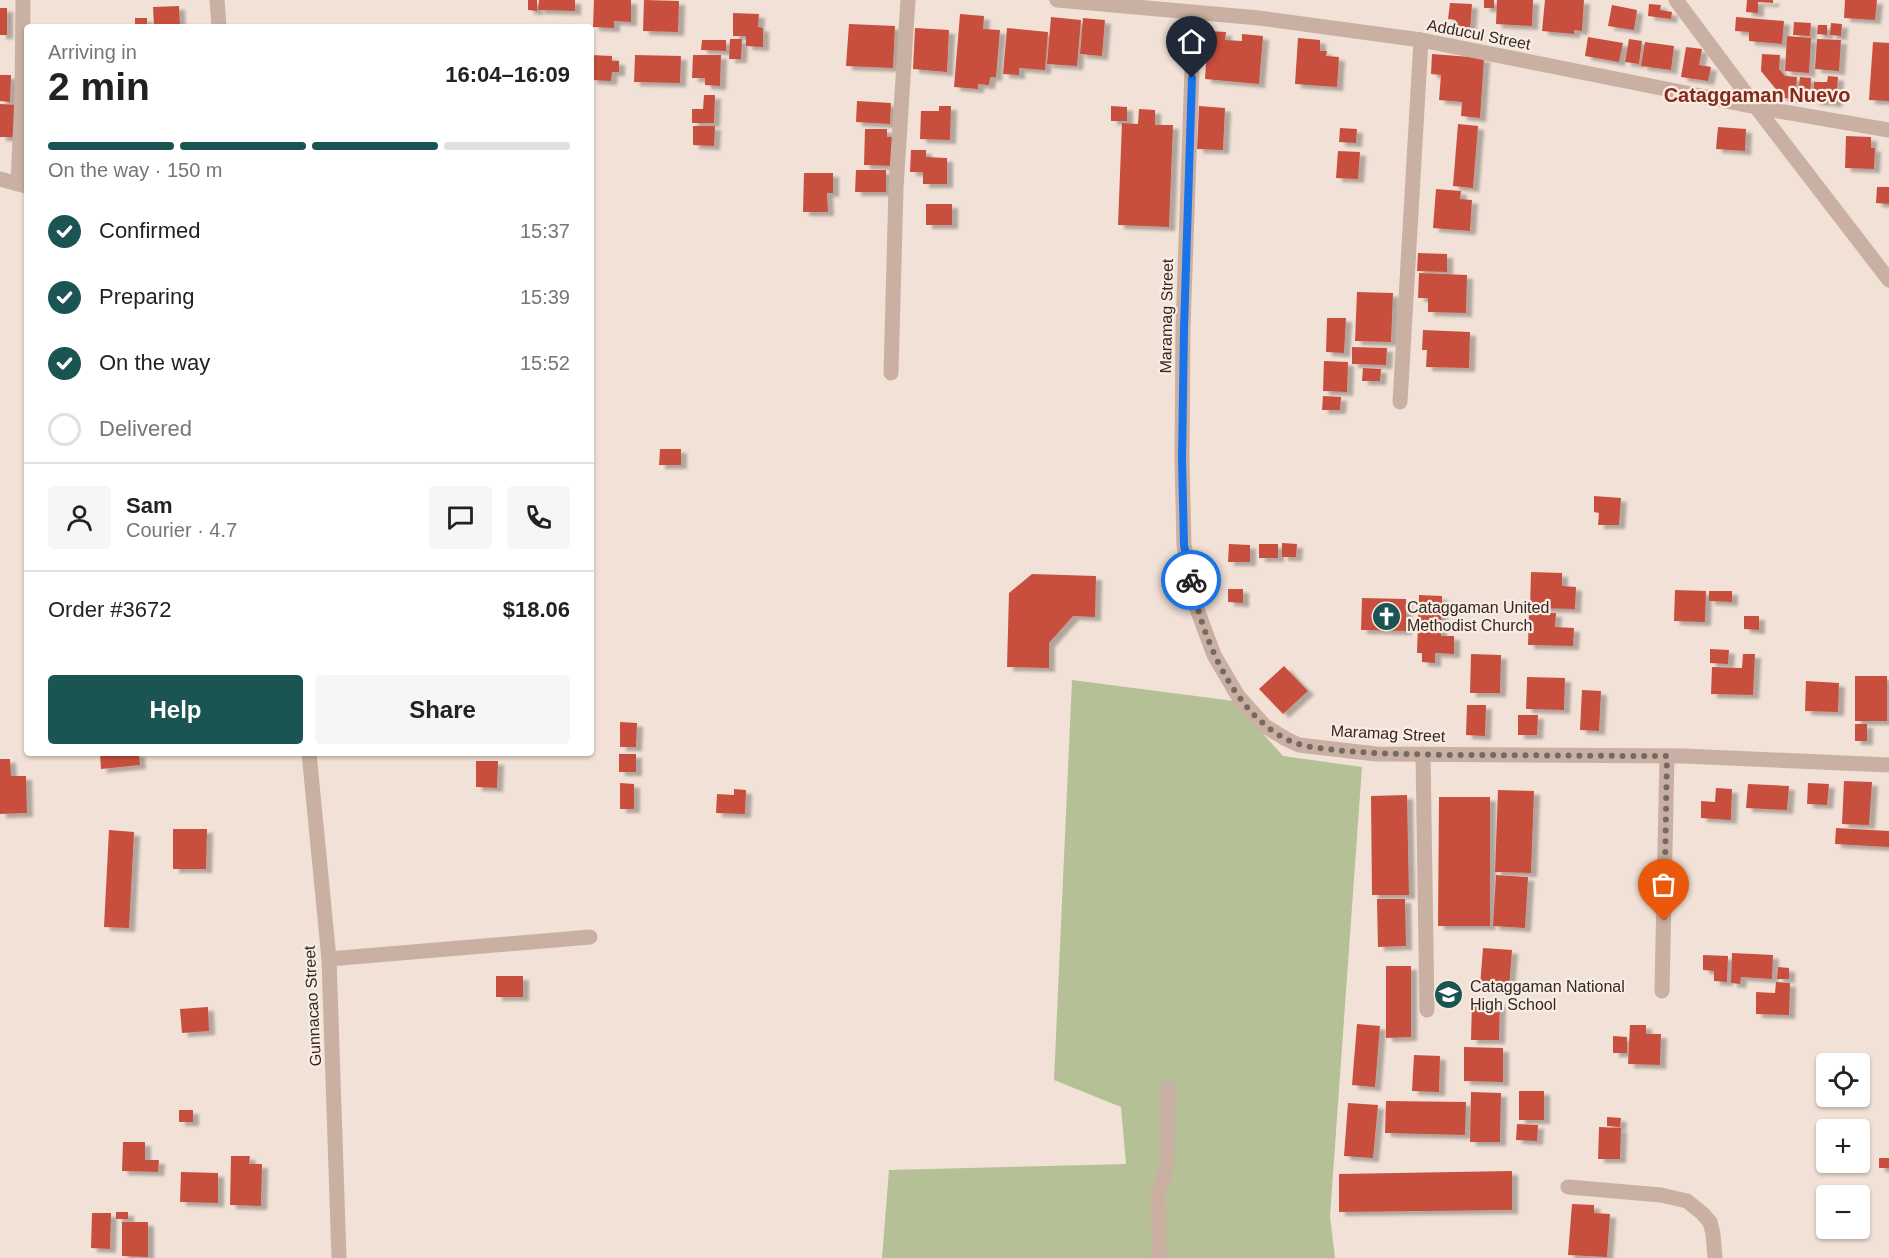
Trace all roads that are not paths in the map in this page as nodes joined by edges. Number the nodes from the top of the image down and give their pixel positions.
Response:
1 (23, 0) edge
2 (216, 0) edge
3 (908, 0) edge
4 (1057, 0) edge
5 (1676, 0) edge
6 (1194, 12) junction
7 (219, 24) edge
8 (1421, 40) junction
9 (1756, 107) junction
10 (1889, 130) edge
11 (0, 179) edge
12 (23, 185) edge
13 (1889, 280) edge
14 (891, 373) dead end
15 (1400, 402) dead end
16 (1423, 754) junction
17 (309, 756) edge
18 (1667, 756) junction
19 (1889, 765) edge
20 (590, 937) dead end
21 (329, 959) junction
22 (1662, 992) dead end
23 (1427, 1010) dead end
24 (1168, 1089) dead end
25 (1568, 1186) dead end
26 (339, 1258) edge
27 (1160, 1258) edge
28 (1715, 1258) edge

1 - 12 street
2 - 7 street
3 - 14 street
4 - 6 street, Adducul Street
5 - 9 street
6 - 8 street, Adducul Street
6 - 16 street, Maramag Street
8 - 9 street, Adducul Street
8 - 15 street
9 - 10 street, Adducul Street
9 - 13 street
11 - 12 street
16 - 18 street, Maramag Street
16 - 23 street
17 - 21 street, Gunnacao Street
18 - 19 street, Maramag Street
18 - 22 street
20 - 21 street
21 - 26 street, Gunnacao Street
24 - 27 street
25 - 28 street

